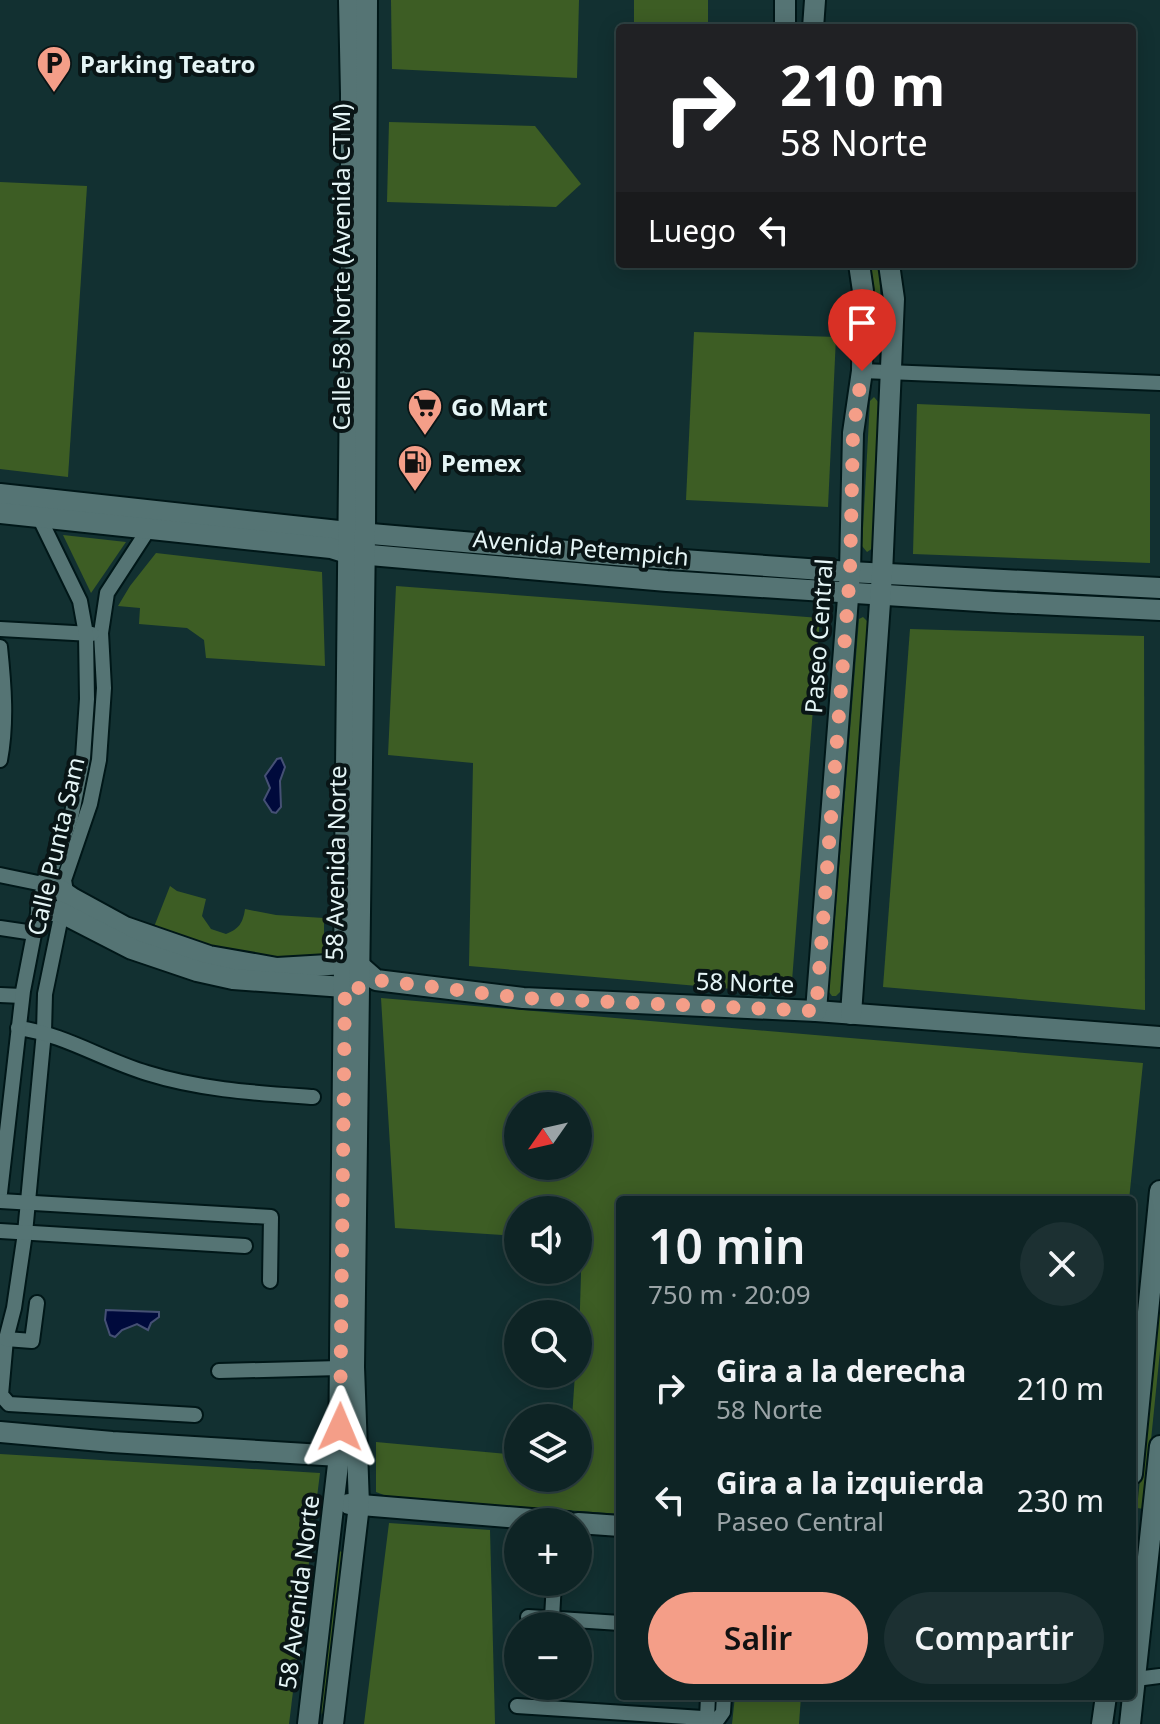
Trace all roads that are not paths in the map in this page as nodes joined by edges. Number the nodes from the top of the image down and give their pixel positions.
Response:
1 (349, 0) edge
2 (367, 0) edge
3 (785, 0) edge
4 (815, 0) edge
5 (785, 24) edge
6 (813, 24) edge
7 (860, 268) edge
8 (890, 268) edge
9 (862, 371) junction
10 (892, 373) junction
11 (1160, 383) edge
12 (0, 494) edge
13 (0, 513) edge
14 (39, 517) junction
15 (148, 530) junction
16 (356, 543) junction
17 (849, 582) junction
18 (882, 584) junction
19 (1160, 588) edge
20 (1160, 610) edge
21 (0, 629) edge
22 (93, 634) junction
23 (0, 647) edge
24 (0, 760) edge
25 (0, 875) edge
26 (47, 881) junction
27 (56, 904) junction
28 (0, 928) edge
29 (34, 933) junction
30 (352, 965) junction
31 (233, 971) junction
32 (360, 985) junction
33 (0, 995) edge
34 (22, 996) junction
35 (816, 1011) junction
36 (851, 1014) junction
37 (18, 1028) junction
38 (44, 1032) junction
39 (1160, 1037) edge
40 (7, 1068) edge
41 (313, 1097) dead end
42 (4, 1119) edge
43 (34, 1122) junction
44 (1160, 1191) edge
45 (0, 1193) edge
46 (0, 1201) edge
47 (27, 1204) junction
48 (0, 1231) edge
49 (25, 1233) junction
50 (245, 1246) dead end
51 (270, 1281) dead end
52 (37, 1303) dead end
53 (7, 1308) edge
54 (6, 1339) junction
55 (340, 1368) junction
56 (219, 1371) dead end
57 (195, 1415) dead end
58 (0, 1432) edge
59 (1136, 1434) edge
60 (1160, 1446) edge
61 (339, 1456) junction
62 (336, 1503) junction
63 (359, 1505) junction
64 (504, 1517) edge
65 (592, 1524) edge
66 (616, 1526) edge
67 (1147, 1566) edge
68 (592, 1621) edge
69 (616, 1623) edge
70 (1160, 1676) edge
71 (1136, 1679) joint
72 (708, 1700) edge
73 (724, 1700) edge
74 (1105, 1700) edge
75 (1133, 1700) edge
76 (517, 1706) dead end
77 (707, 1719) junction
78 (308, 1724) edge
79 (333, 1724) edge
80 (1102, 1724) edge
81 (1130, 1724) edge

1 - 16 main road, Calle 58 Norte (Avenida CTM)
2 - 16 main road, Calle 58 Norte (Avenida CTM)
3 - 5 main road
4 - 6 main road
7 - 9 main road, Paseo Central
8 - 10 main road
9 - 10 street
9 - 17 main road, Paseo Central
10 - 11 street
10 - 18 main road
12 - 16 main road, Avenida Petempich
13 - 14 main road, Avenida Petempich
14 - 15 main road, Avenida Petempich
14 - 22 street, Calle Punta Sam
15 - 16 main road, Avenida Petempich
15 - 22 street, Calle Punta Sam
16 - 17 main road, Avenida Petempich
16 - 30 main road, 58 Avenida Norte
17 - 18 main road, Avenida Petempich
17 - 35 main road, Paseo Central
18 - 19 main road, Avenida Petempich
18 - 20 main road, Avenida Petempich
18 - 36 main road
21 - 22 street
22 - 26 street, Calle Punta Sam
22 - 27 street, Calle Punta Sam
23 - 24 street
25 - 26 street
26 - 27 main road, 58 Norte
27 - 29 street, Calle Punta Sam
27 - 31 main road, 58 Norte
27 - 38 street, Calle Punta Sam
28 - 29 street
29 - 34 street, Calle Punta Sam
30 - 31 main road, 58 Norte
30 - 32 main road, 58 Avenida Norte
30 - 32 main road
31 - 32 main road, 58 Norte
32 - 35 main road, 58 Norte
32 - 55 main road, 58 Avenida Norte
32 - 63 main road, 58 Avenida Norte
33 - 34 street
34 - 37 street, Calle Punta Sam
35 - 36 main road, 58 Norte
36 - 39 main road, 58 Norte
37 - 38 street
37 - 40 street, Calle Punta Sam
38 - 41 street
38 - 43 street, Calle Punta Sam
40 - 42 street, Calle Punta Sam
42 - 43 street
42 - 45 street, Calle Punta Sam
43 - 47 street, Calle Punta Sam
44 - 59 main road
46 - 47 street
47 - 49 street, Calle Punta Sam
47 - 51 street
48 - 49 street
49 - 50 street
49 - 53 street, Calle Punta Sam
52 - 54 street
53 - 54 street, Calle Punta Sam
54 - 57 street, Calle Punta Sam
55 - 56 street
55 - 61 main road, 58 Avenida Norte
58 - 61 main road
60 - 67 main road
61 - 62 main road, 58 Avenida Norte
62 - 63 main road
62 - 78 main road, 58 Avenida Norte
63 - 64 main road
63 - 79 main road, 58 Avenida Norte
65 - 66 main road
67 - 71 main road
68 - 69 street
70 - 71 street
72 - 77 street
73 - 77 street
74 - 80 main road
75 - 81 main road
76 - 77 street

